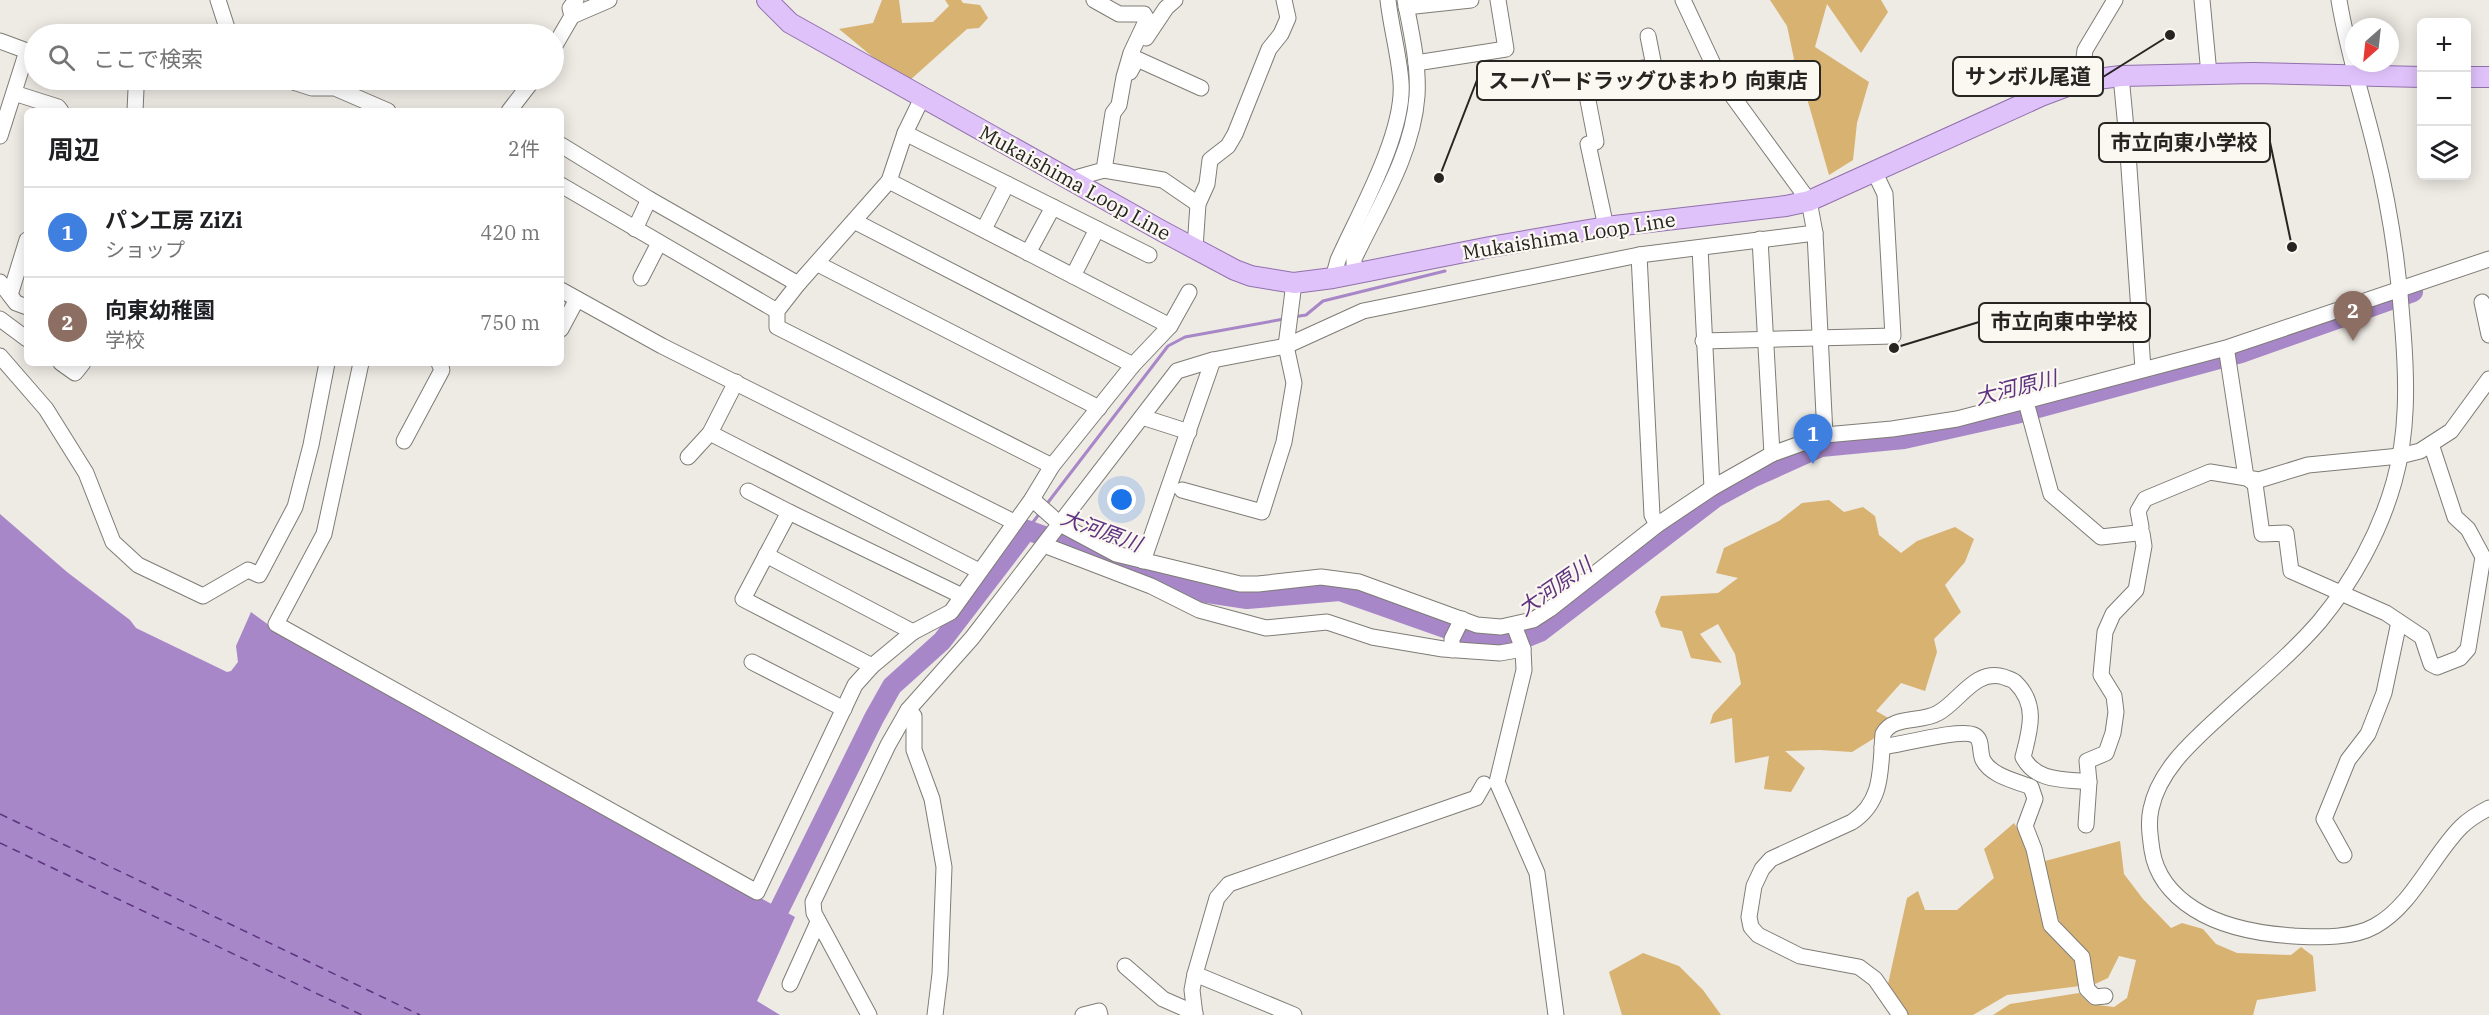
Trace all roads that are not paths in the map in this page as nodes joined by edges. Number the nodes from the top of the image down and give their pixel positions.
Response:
1 (218, 0) edge
2 (576, 0) edge
3 (609, 0) edge
4 (767, 0) edge
5 (1094, 0) edge
6 (1175, 0) edge
7 (1284, 0) edge
8 (1388, 0) edge
9 (1471, 0) edge
10 (1498, 0) edge
11 (1683, 0) edge
12 (2115, 0) edge
13 (2202, 0) edge
14 (2339, 0) edge
15 (1406, 4) edge
16 (572, 16) junction
17 (226, 24) edge
18 (564, 30) edge
19 (1648, 36) dead end
20 (0, 41) edge
21 (24, 50) edge
22 (1131, 53) junction
23 (24, 61) edge
24 (1416, 63) junction
25 (2209, 74) junction
26 (2121, 76) junction
27 (2356, 76) junction
28 (1124, 77) junction
29 (2417, 77) edge
30 (2471, 77) edge
31 (2489, 77) edge
32 (2081, 81) junction
33 (1201, 88) dead end
34 (135, 90) edge
35 (340, 90) edge
36 (525, 90) edge
37 (14, 93) junction
38 (922, 98) junction
39 (59, 108) edge
40 (128, 108) edge
41 (381, 108) edge
42 (511, 108) edge
43 (905, 133) junction
44 (0, 136) edge
45 (564, 147) edge
46 (1104, 170) junction
47 (1874, 171) junction
48 (889, 181) junction
49 (1075, 183) junction
50 (1007, 184) junction
51 (564, 186) edge
52 (649, 199) junction
53 (1809, 201) junction
54 (1198, 204) junction
55 (1053, 207) junction
56 (854, 221) junction
57 (1606, 227) junction
58 (635, 229) junction
59 (984, 229) junction
60 (1097, 229) junction
61 (1815, 233) junction
62 (1760, 239) junction
63 (659, 243) junction
64 (1194, 248) junction
65 (1700, 248) junction
66 (24, 250) edge
67 (1028, 253) junction
68 (1149, 255) dead end
69 (1639, 255) junction
70 (2489, 259) edge
71 (818, 264) junction
72 (1354, 274) junction
73 (1073, 276) junction
74 (641, 278) dead end
75 (1333, 278) junction
76 (0, 282) edge
77 (798, 284) junction
78 (1292, 290) junction
79 (2400, 290) junction
80 (564, 292) edge
81 (1189, 292) dead end
82 (10, 295) junction
83 (577, 299) junction
84 (24, 306) edge
85 (2485, 309) edge
86 (777, 311) junction
87 (0, 319) edge
88 (564, 323) edge
89 (1170, 326) junction
90 (2489, 335) edge
91 (24, 337) edge
92 (1819, 337) junction
93 (1288, 339) junction
94 (1765, 340) junction
95 (1704, 341) junction
96 (0, 356) edge
97 (2228, 358) dead end
98 (1213, 360) junction
99 (1133, 365) junction
100 (65, 366) edge
101 (81, 366) edge
102 (326, 366) edge
103 (360, 366) edge
104 (440, 366) edge
105 (2143, 369) junction
106 (2489, 379) edge
107 (736, 382) junction
108 (2026, 402) junction
109 (1099, 408) junction
110 (1142, 417) junction
111 (1189, 432) junction
112 (710, 433) junction
113 (1825, 435) junction
114 (404, 441) dead end
115 (2431, 444) junction
116 (1772, 453) junction
117 (2400, 456) junction
118 (688, 457) dead end
119 (1052, 466) junction
120 (2246, 477) junction
121 (1712, 488) junction
122 (1182, 490) dead end
123 (748, 491) dead end
124 (1032, 499) junction
125 (789, 512) junction
126 (1057, 521) junction
127 (1014, 522) junction
128 (1657, 525) junction
129 (2139, 531) junction
130 (1044, 545) junction
131 (1116, 554) junction
132 (766, 555) junction
133 (1143, 561) junction
134 (980, 571) junction
135 (1108, 571) junction
136 (2342, 594) junction
137 (962, 596) junction
138 (1461, 619) junction
139 (2399, 622) junction
140 (1516, 630) junction
141 (913, 632) junction
142 (1452, 645) junction
143 (1523, 650) junction
144 (752, 662) dead end
145 (872, 666) junction
146 (844, 709) junction
147 (908, 710) junction
148 (1882, 747) junction
149 (2089, 782) junction
150 (1484, 784) dead end
151 (2489, 808) edge
152 (2086, 825) dead end
153 (2344, 855) dead end
154 (818, 922) junction
155 (1125, 966) dead end
156 (1195, 974) junction
157 (790, 984) dead end
158 (2105, 996) dead end
159 (1195, 1014) edge
160 (869, 1015) edge
161 (935, 1015) edge
162 (1083, 1015) edge
163 (1100, 1015) edge
164 (1294, 1015) edge
165 (1557, 1015) edge
166 (1900, 1015) edge

1 - 17 street
2 - 16 street
3 - 16 street
4 - 38 main road, Mukaishima Loop Line
5 - 22 street
6 - 22 street
7 - 54 street
8 - 75 street
9 - 15 street
10 - 24 street
11 - 53 street
12 - 32 street
13 - 25 street
14 - 27 street
15 - 24 street
16 - 18 street
19 - 57 street
20 - 21 street
22 - 28 street
23 - 37 street
24 - 72 street
25 - 26 main road, Mukaishima Loop Line
25 - 27 main road, Mukaishima Loop Line
26 - 32 main road, Mukaishima Loop Line
26 - 105 street
27 - 29 main road, Mukaishima Loop Line
27 - 79 street
28 - 33 street
28 - 46 street
30 - 31 main road
32 - 47 main road, Mukaishima Loop Line
34 - 40 street
35 - 41 street
36 - 42 street
37 - 39 street
37 - 44 street
38 - 43 street
38 - 49 main road, Mukaishima Loop Line
43 - 48 street
43 - 50 street
45 - 52 street
46 - 49 street
46 - 54 street
47 - 53 main road, Mukaishima Loop Line
47 - 92 street
48 - 56 street
48 - 59 street
49 - 64 main road, Mukaishima Loop Line
50 - 55 street
50 - 59 street
51 - 58 street
52 - 58 street
52 - 77 street
53 - 57 main road, Mukaishima Loop Line
53 - 61 street
54 - 64 street
55 - 60 street
55 - 67 street
56 - 71 street
56 - 99 street
57 - 72 main road, Mukaishima Loop Line
58 - 63 street
59 - 67 street
60 - 68 street
60 - 73 street
61 - 62 street
61 - 92 street
62 - 65 street
62 - 94 street
63 - 74 street
63 - 86 street
64 - 78 main road, Mukaishima Loop Line
65 - 69 street
65 - 95 street
66 - 82 street
67 - 73 street
69 - 93 street
69 - 128 street
70 - 79 street
71 - 77 street
71 - 109 street
72 - 75 main road, Mukaishima Loop Line
73 - 89 street
75 - 78 main road, Mukaishima Loop Line
76 - 82 street
77 - 86 street
78 - 93 street
79 - 105 street
79 - 117 street
80 - 83 street
81 - 89 street
82 - 84 street
83 - 88 street
83 - 107 street
85 - 90 street
86 - 119 street
87 - 91 street
89 - 99 street
92 - 94 street
92 - 113 street
93 - 98 street
93 - 122 street
94 - 95 street
94 - 116 street
95 - 121 street
96 - 102 street
97 - 120 street
98 - 110 street
98 - 111 street
99 - 109 street
100 - 101 street
103 - 146 street
104 - 114 street
105 - 108 street
106 - 115 street
107 - 112 street
107 - 127 street
108 - 113 street
108 - 129 street
109 - 119 street
110 - 111 street
110 - 126 street
111 - 133 street
112 - 118 street
112 - 134 street
113 - 116 street
115 - 117 street
115 - 139 street
116 - 121 street
117 - 120 street
117 - 136 street
119 - 124 street
120 - 129 street
120 - 136 street
121 - 128 street
123 - 125 street
124 - 126 street
124 - 127 street
125 - 132 street
125 - 137 street
126 - 130 street
126 - 131 street
127 - 134 street
128 - 140 street
129 - 149 street
130 - 135 street
130 - 147 street
131 - 133 street
131 - 135 street
132 - 141 street
132 - 145 street
133 - 138 street
134 - 137 street
135 - 142 street
136 - 139 street
136 - 151 street
137 - 141 street
138 - 140 street
138 - 142 street
139 - 153 street
140 - 143 street
141 - 145 street
142 - 143 street
143 - 165 street
144 - 146 street
145 - 146 street
147 - 154 street
147 - 161 street
148 - 149 street
148 - 158 street
148 - 166 street
149 - 152 street
150 - 156 street
154 - 157 street
154 - 160 street
155 - 159 street
156 - 159 street
156 - 164 street
162 - 163 street

